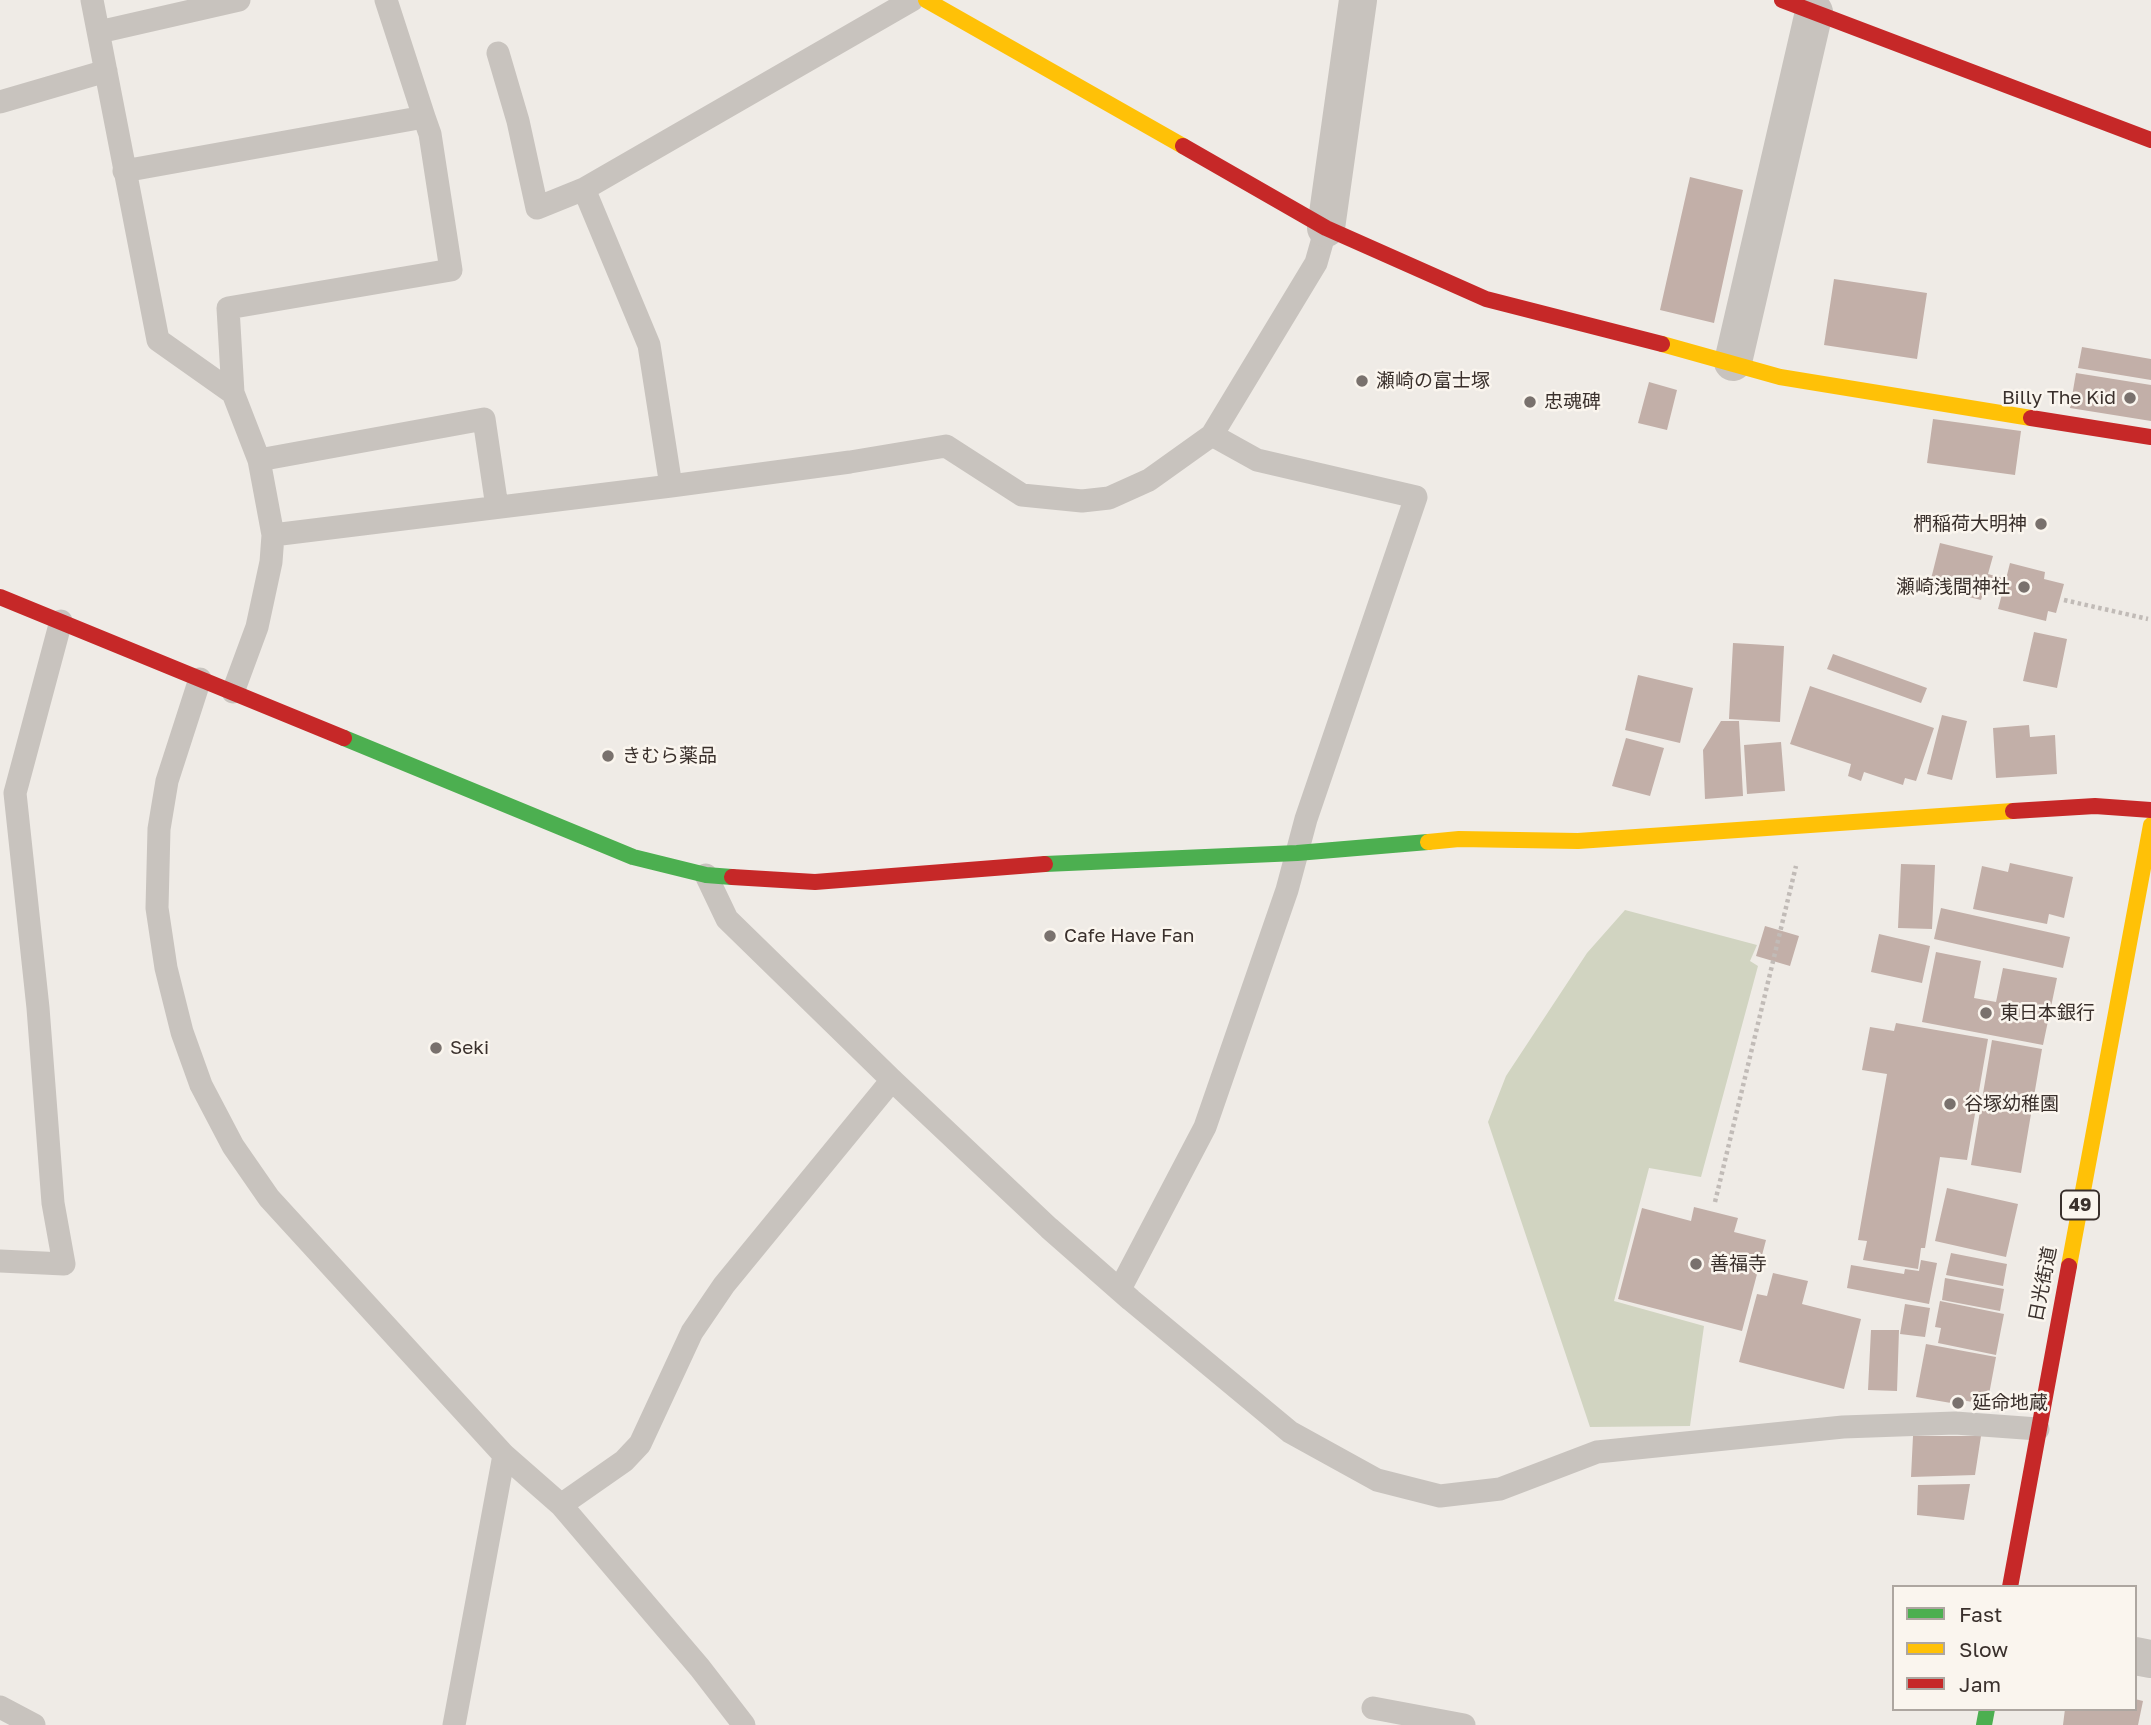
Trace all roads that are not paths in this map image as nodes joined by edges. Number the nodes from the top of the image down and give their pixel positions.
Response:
1 (92, 0) edge
2 (239, 0) edge
3 (386, 0) edge
4 (912, 0) edge
5 (926, 0) edge
6 (1358, 0) edge
7 (1804, 4) edge
8 (99, 32) junction
9 (498, 53) dead end
10 (106, 71) junction
11 (0, 102) edge
12 (424, 117) junction
13 (2151, 141) edge
14 (124, 171) junction
15 (584, 189) junction
16 (1326, 228) junction
17 (1734, 362) junction
18 (233, 393) junction
19 (1213, 435) junction
20 (2151, 436) edge
21 (259, 460) junction
22 (671, 486) junction
23 (497, 507) junction
24 (273, 535) junction
25 (0, 597) edge
26 (61, 621) junction
27 (200, 679) junction
28 (233, 692) junction
29 (2151, 810) edge
30 (2151, 825) edge
31 (1297, 853) junction
32 (706, 875) junction
33 (892, 1080) junction
34 (0, 1261) edge
35 (1120, 1289) junction
36 (2038, 1429) junction
37 (504, 1455) junction
38 (561, 1505) junction
39 (2010, 1585) edge
40 (0, 1707) edge
41 (1373, 1708) dead end
42 (34, 1725) edge
43 (454, 1725) edge
44 (744, 1725) edge
45 (1464, 1725) edge

1 - 8 lane
2 - 8 lane
3 - 12 lane
4 - 15 lane
5 - 16 street
6 - 16 street
7 - 13 street
7 - 17 street
8 - 10 lane
9 - 15 lane
10 - 11 lane
10 - 14 lane
12 - 14 lane
12 - 18 lane
14 - 18 lane
15 - 22 lane
16 - 17 street
16 - 19 lane
17 - 20 street
18 - 21 lane
19 - 22 lane
19 - 31 lane
21 - 23 lane
21 - 24 lane
22 - 23 lane
23 - 24 lane
24 - 28 lane
25 - 26 street
26 - 27 street
26 - 34 lane
27 - 28 street
27 - 37 lane
28 - 32 street
29 - 31 street
30 - 36 street, 日光街道 / 49
31 - 32 street
31 - 35 lane
32 - 33 lane
33 - 35 lane
33 - 38 lane
35 - 36 lane
36 - 39 street, 日光街道 / 49
37 - 38 lane
37 - 43 lane
38 - 44 lane
40 - 42 lane
41 - 45 lane

